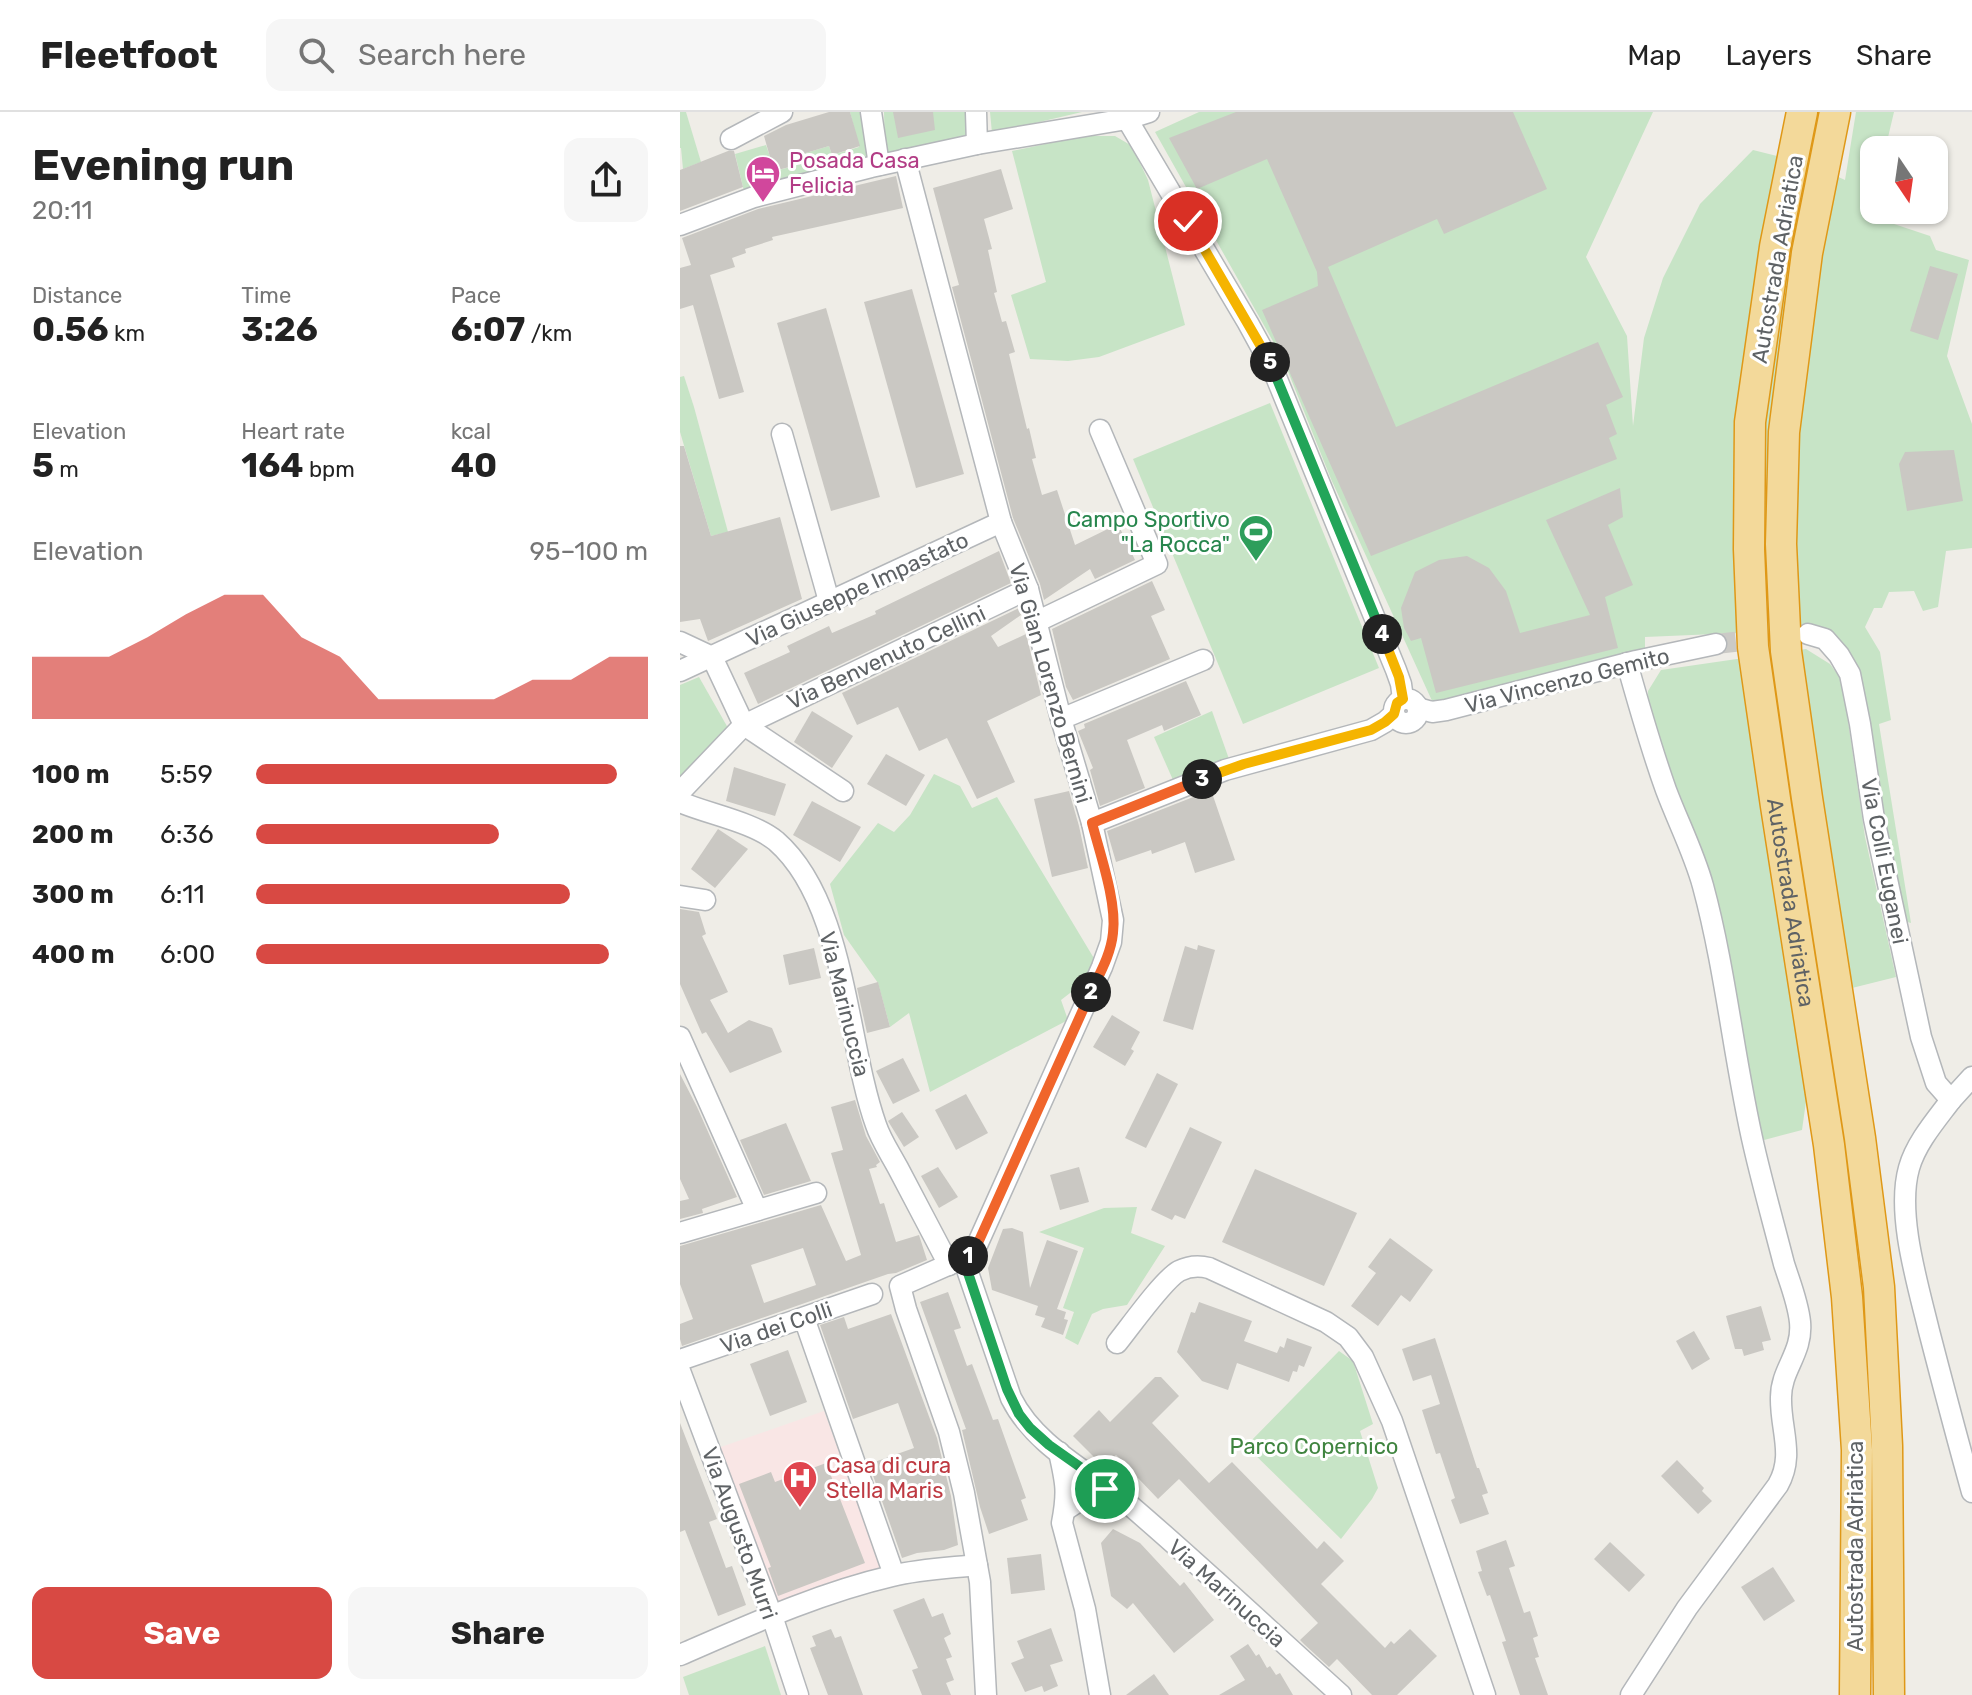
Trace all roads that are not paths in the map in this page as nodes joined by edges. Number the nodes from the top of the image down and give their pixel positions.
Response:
1 (782, 112) edge
2 (871, 112) edge
3 (976, 112) edge
4 (1149, 112) edge
5 (1802, 112) edge
6 (1835, 112) edge
7 (1127, 119) junction
8 (731, 139) dead end
9 (977, 144) junction
10 (905, 159) junction
11 (879, 165) junction
12 (680, 225) edge
13 (1100, 430) dead end
14 (782, 434) dead end
15 (1001, 522) junction
16 (1028, 589) junction
17 (829, 601) junction
18 (1036, 622) junction
19 (1808, 634) tunnel mouth
20 (680, 642) edge
21 (1716, 644) tunnel mouth
22 (712, 657) junction
23 (1203, 660) dead end
24 (1627, 663) junction
25 (680, 671) edge
26 (1405, 707) junction
27 (1061, 719) junction
28 (744, 725) junction
29 (843, 791) dead end
30 (680, 792) edge
31 (680, 802) edge
32 (1092, 823) junction
33 (680, 896) edge
34 (705, 900) dead end
35 (680, 1037) edge
36 (1972, 1077) edge
37 (1951, 1100) junction
38 (816, 1193) dead end
39 (757, 1210) junction
40 (680, 1233) edge
41 (956, 1262) junction
42 (872, 1294) dead end
43 (804, 1318) junction
44 (1117, 1343) dead end
45 (680, 1360) edge
46 (680, 1371) edge
47 (1059, 1452) junction
48 (1110, 1488) junction
49 (1972, 1492) edge
50 (1065, 1510) junction
51 (977, 1565) junction
52 (894, 1575) junction
53 (772, 1616) junction
54 (680, 1655) edge
55 (1096, 1693) edge
56 (798, 1695) edge
57 (986, 1695) edge
58 (1341, 1695) edge
59 (1485, 1695) edge
60 (1631, 1695) edge
61 (1855, 1695) edge
62 (1889, 1695) edge

1 - 8 street
2 - 11 street
3 - 9 street
4 - 7 street
5 - 61 highway, Autostrada Adriatica
6 - 62 highway, Autostrada Adriatica
7 - 9 street
7 - 26 street
9 - 10 street
10 - 11 street
10 - 15 street, Via Gian Lorenzo Bernini
11 - 12 street
13 - 18 street
14 - 17 street
15 - 16 street, Via Gian Lorenzo Bernini
15 - 17 street, Via Giuseppe Impastato
16 - 18 street, Via Gian Lorenzo Bernini
16 - 28 street, Via Benvenuto Cellini
17 - 22 street, Via Giuseppe Impastato
18 - 27 street, Via Gian Lorenzo Bernini
19 - 37 street, Via Colli Euganei
20 - 22 street
21 - 24 street, Via Vincenzo Gemito
22 - 25 street, Via Giuseppe Impastato
22 - 28 street
23 - 27 street
24 - 26 street, Via Vincenzo Gemito
24 - 60 street
26 - 32 street, Via Vincenzo Gemito
27 - 32 street, Via Gian Lorenzo Bernini
28 - 29 street
28 - 30 street, Via Benvenuto Cellini
31 - 41 street, Via Marinuccia
32 - 41 street, Via Gian Lorenzo Bernini
33 - 34 street
35 - 39 street
36 - 37 street
37 - 49 street
38 - 39 street
39 - 40 street
41 - 47 street, Via Marinuccia
41 - 51 street
42 - 43 street, Via dei Colli
43 - 45 street, Via dei Colli
43 - 52 street
44 - 59 street
46 - 53 street, Via Augusto Murri
47 - 48 street, Via Marinuccia
47 - 50 street
48 - 50 street
48 - 58 street, Via Marinuccia
50 - 55 street
51 - 52 street
51 - 57 street
52 - 53 street
53 - 54 street
53 - 56 street, Via Augusto Murri

